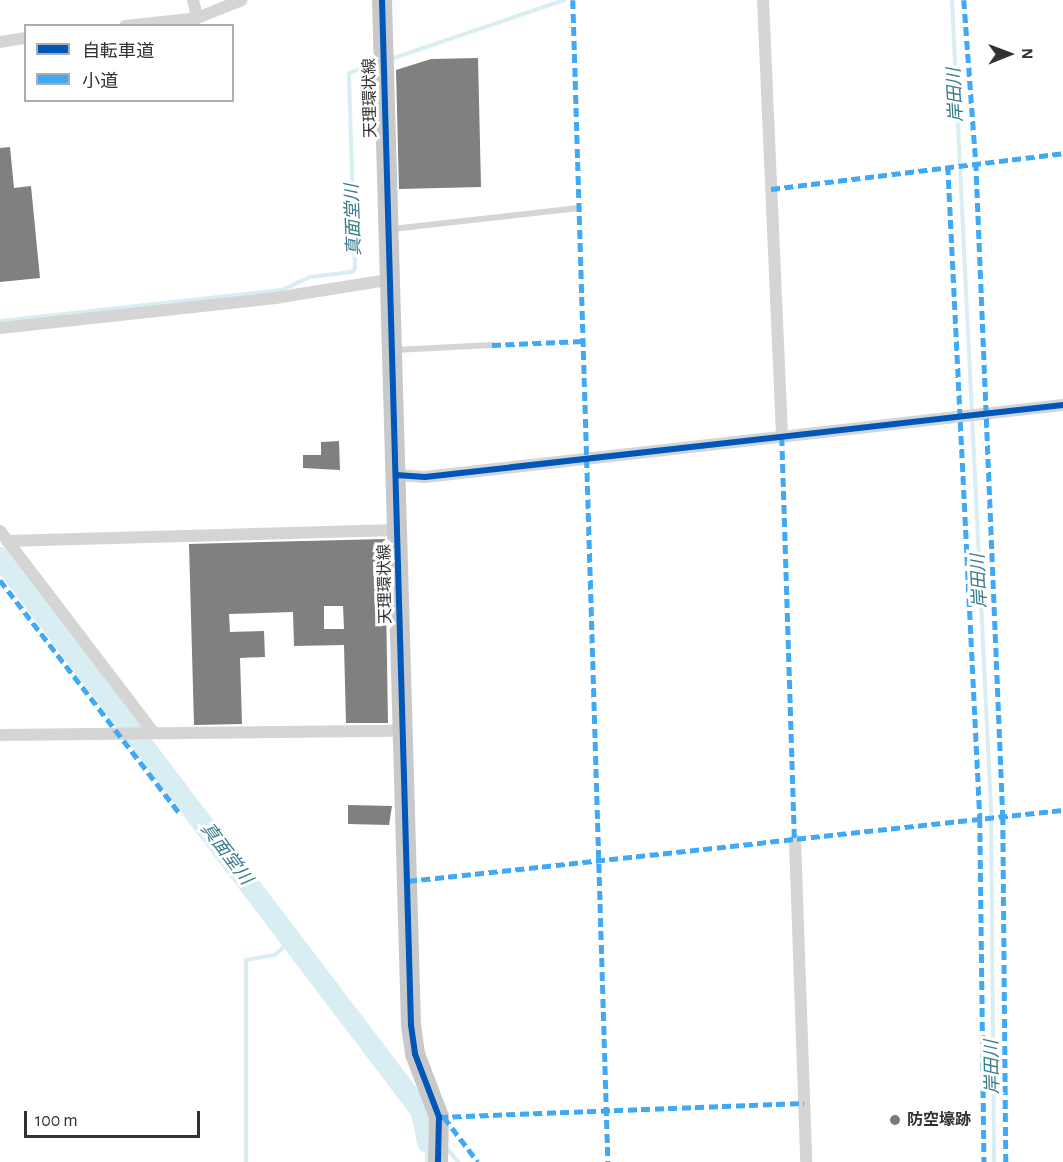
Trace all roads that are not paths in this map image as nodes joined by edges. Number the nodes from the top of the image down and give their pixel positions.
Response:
1 (193, 0) edge
2 (242, 0) edge
3 (382, 0) edge
4 (763, 0) edge
5 (197, 18) junction
6 (143, 24) edge
7 (24, 38) edge
8 (0, 42) edge
9 (579, 208) dead end
10 (386, 230) junction
11 (387, 280) junction
12 (0, 328) edge
13 (492, 345) dead end
14 (391, 350) junction
15 (1063, 405) edge
16 (782, 437) junction
17 (396, 476) junction
18 (398, 530) junction
19 (3, 538) edge
20 (400, 731) junction
21 (150, 733) junction
22 (0, 735) edge
23 (795, 840) dead end
24 (438, 1162) edge
25 (806, 1162) edge

1 - 5 street
2 - 5 street
3 - 10 main road, 天理環状線
4 - 16 street
5 - 6 street
7 - 8 street
9 - 10 lane
10 - 11 main road, 天理環状線
11 - 12 street
11 - 14 main road, 天理環状線
13 - 14 lane
14 - 17 main road, 天理環状線
15 - 16 street
16 - 17 street
17 - 18 main road, 天理環状線
18 - 19 street
18 - 20 main road, 天理環状線
19 - 21 street
20 - 21 street
20 - 24 main road, 天理環状線
21 - 22 street
23 - 25 street

